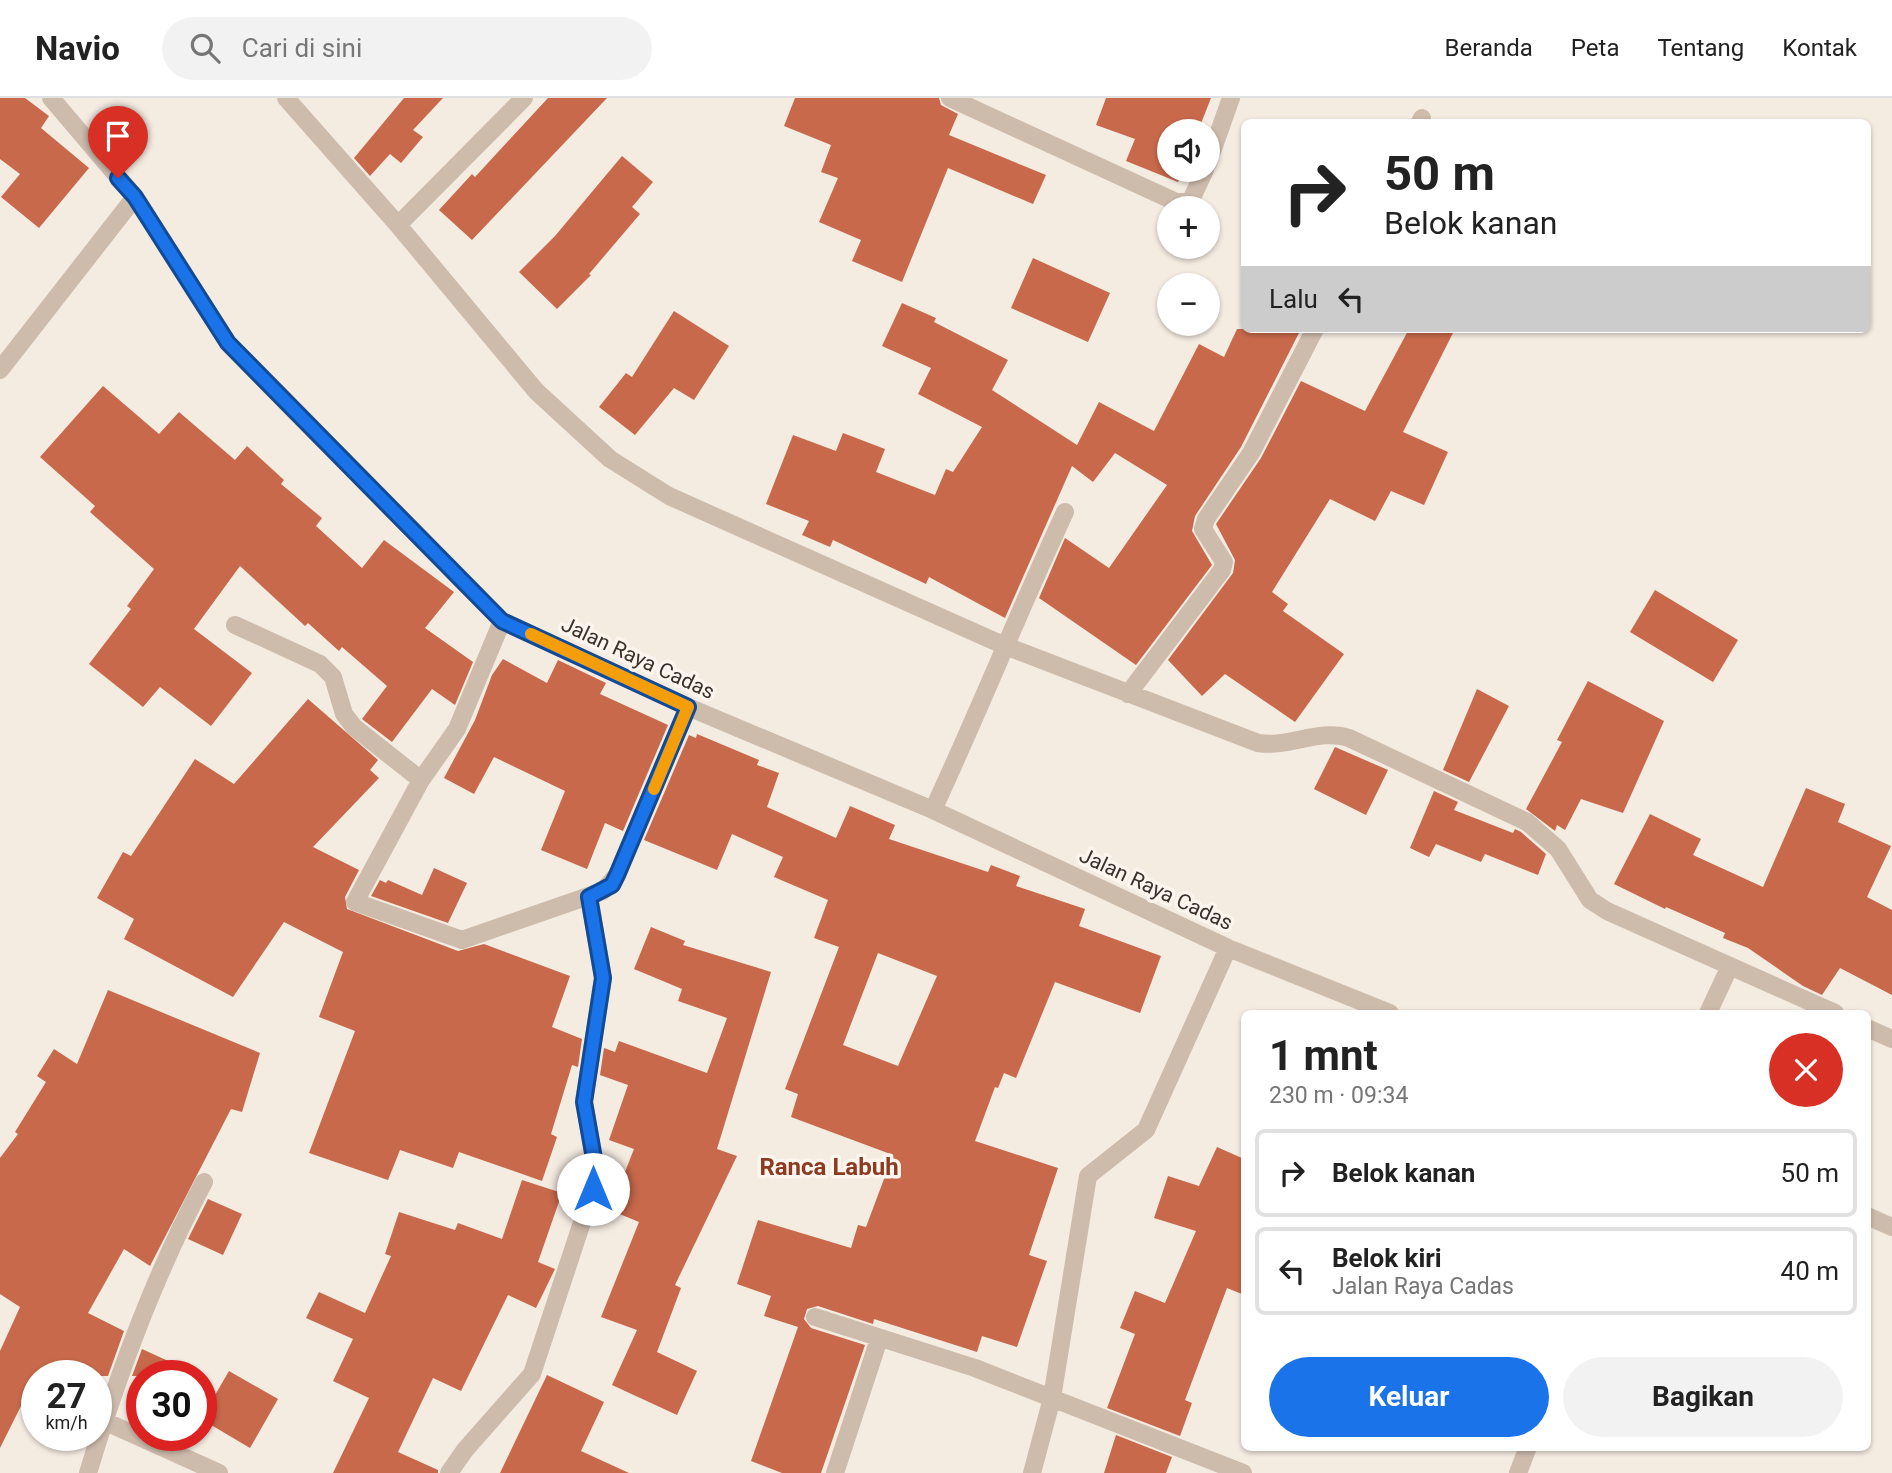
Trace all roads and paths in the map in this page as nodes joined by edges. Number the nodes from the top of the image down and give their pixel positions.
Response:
1 (51, 98) edge
2 (285, 98) edge
3 (524, 98) edge
4 (950, 98) edge
5 (1231, 98) edge
6 (1220, 129) edge
7 (1199, 182) edge
8 (135, 197) junction
9 (398, 225) junction
10 (1313, 333) edge
11 (0, 370) edge
12 (1065, 512) dead end
13 (502, 621) junction
14 (234, 625) dead end
15 (1003, 645) junction
16 (1128, 694) junction
17 (688, 707) junction
18 (421, 780) junction
19 (933, 810) junction
20 (589, 897) junction
21 (1228, 948) junction
22 (1730, 966) junction
23 (1383, 1010) edge
24 (1709, 1010) edge
25 (1828, 1010) edge
26 (1871, 1030) edge
27 (1892, 1040) edge
28 (204, 1182) dead end
29 (1871, 1218) edge
30 (1892, 1227) edge
31 (815, 1317) dead end
32 (879, 1339) junction
33 (1052, 1398) junction
34 (112, 1400) edge
35 (112, 1425) edge
36 (95, 1451) edge
37 (1526, 1451) edge
38 (88, 1473) edge
39 (219, 1473) edge
40 (449, 1473) edge
41 (835, 1473) edge
42 (1032, 1473) edge
43 (1243, 1473) edge
44 (1518, 1473) edge

1 - 8 street, Jalan Raya Cadas
2 - 9 street
3 - 9 street
4 - 7 street
5 - 6 street
8 - 11 street
8 - 13 street, Jalan Raya Cadas
9 - 15 street
10 - 16 street
12 - 15 street
13 - 17 street, Jalan Raya Cadas
13 - 18 street
14 - 18 street
15 - 16 street
15 - 19 street
16 - 22 street
17 - 19 street, Jalan Raya Cadas
17 - 20 street
18 - 20 street
19 - 21 street, Jalan Raya Cadas
20 - 40 street
21 - 23 street, Jalan Raya Cadas
21 - 33 street
22 - 24 street
22 - 25 street
26 - 27 street
28 - 34 street
29 - 30 street
31 - 32 street
32 - 33 street
32 - 41 street
33 - 42 street
33 - 43 street
35 - 39 street
36 - 38 street
37 - 44 street

